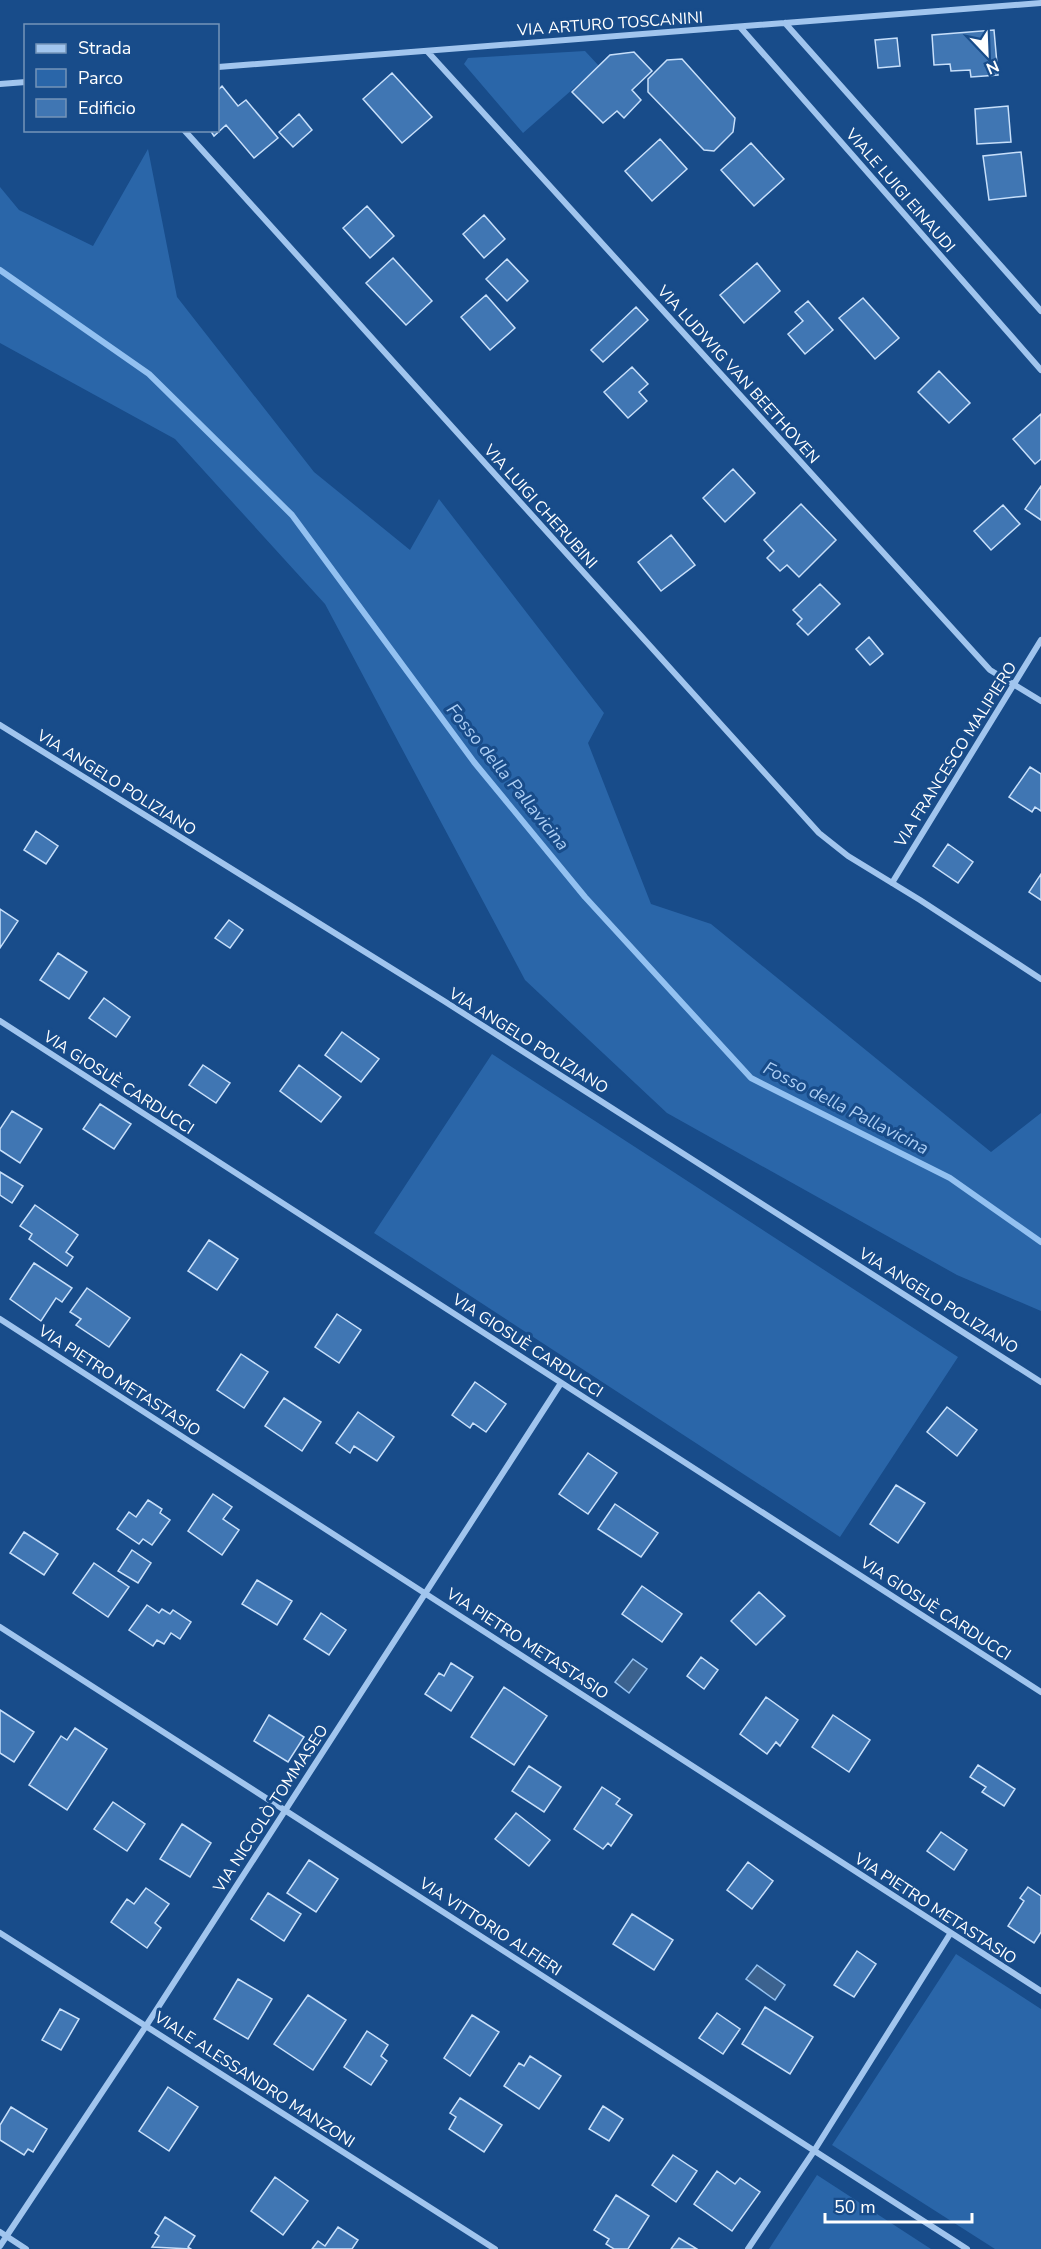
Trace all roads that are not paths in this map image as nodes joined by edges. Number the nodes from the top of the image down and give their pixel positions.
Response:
1 (1041, 3) edge
2 (784, 23) junction
3 (740, 27) junction
4 (427, 51) junction
5 (219, 67) edge
6 (24, 82) edge
7 (0, 84) edge
8 (186, 132) edge
9 (1041, 311) edge
10 (1041, 370) edge
11 (1041, 640) edge
12 (1014, 684) junction
13 (1041, 701) edge
14 (0, 725) edge
15 (892, 883) junction
16 (1041, 979) edge
17 (0, 1021) edge
18 (0, 1319) edge
19 (1041, 1382) edge
20 (561, 1383) junction
21 (425, 1592) junction
22 (0, 1626) edge
23 (1041, 1692) edge
24 (285, 1810) junction
25 (0, 1932) edge
26 (950, 1934) junction
27 (1041, 1991) edge
28 (146, 2026) junction
29 (814, 2151) junction
30 (0, 2232) edge
31 (7, 2236) junction
32 (0, 2246) edge
33 (26, 2249) edge
34 (495, 2249) edge
35 (748, 2249) edge
36 (967, 2249) edge

1 - 2 street, VIA ARTURO TOSCANINI
2 - 3 street, VIA ARTURO TOSCANINI
2 - 9 street, VIALE LUIGI EINAUDI
3 - 4 street, VIA ARTURO TOSCANINI
3 - 10 street, VIALE LUIGI EINAUDI
4 - 5 street, VIA ARTURO TOSCANINI
4 - 12 street, VIA LUDWIG VAN BEETHOVEN
6 - 7 street
8 - 15 street, VIA LUIGI CHERUBINI
11 - 12 street, VIA FRANCESCO MALIPIERO
12 - 13 street, VIA LUDWIG VAN BEETHOVEN
12 - 15 street, VIA FRANCESCO MALIPIERO
14 - 19 street, VIA ANGELO POLIZIANO
15 - 16 street, VIA LUIGI CHERUBINI
17 - 20 street, VIA GIOSUÈ CARDUCCI
18 - 21 street, VIA PIETRO METASTASIO
20 - 21 street, VIA NICCOLÒ TOMMASEO
20 - 23 street, VIA GIOSUÈ CARDUCCI
21 - 24 street, VIA NICCOLÒ TOMMASEO
21 - 26 street, VIA PIETRO METASTASIO
22 - 24 street, VIA VITTORIO ALFIERI
24 - 28 street, VIA NICCOLÒ TOMMASEO
24 - 29 street, VIA VITTORIO ALFIERI
25 - 28 street, VIALE ALESSANDRO MANZONI
26 - 27 street, VIA PIETRO METASTASIO
26 - 29 street
28 - 31 street, VIA NICCOLÒ TOMMASEO
28 - 34 street, VIALE ALESSANDRO MANZONI
29 - 35 street
29 - 36 street, VIA VITTORIO ALFIERI
30 - 31 street
31 - 32 street, VIA NICCOLÒ TOMMASEO
31 - 33 street

